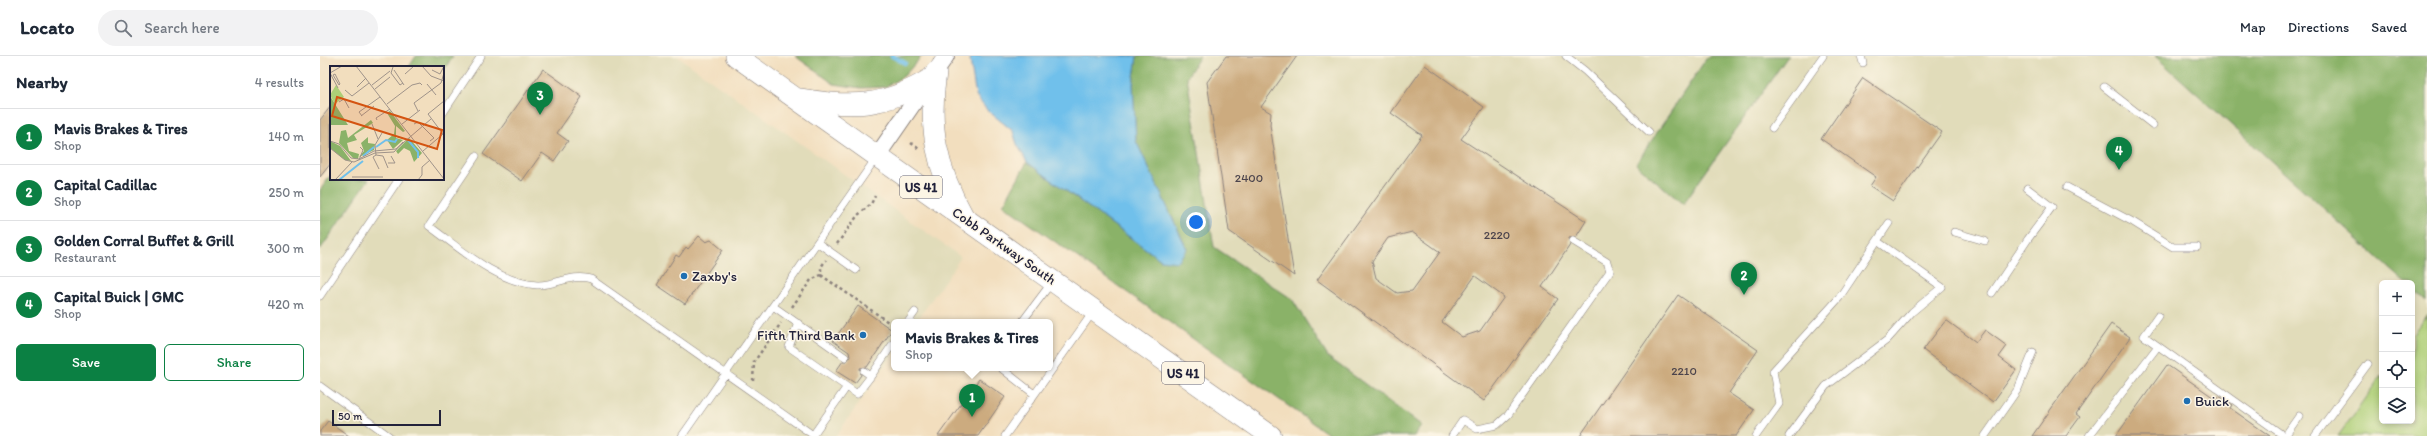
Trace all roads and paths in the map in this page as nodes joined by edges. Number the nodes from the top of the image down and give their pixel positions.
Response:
1 (481, 56) edge
2 (736, 56) edge
3 (1566, 56) edge
4 (1823, 56) edge
5 (938, 69) edge
6 (2104, 87) dead end
7 (794, 97) junction
8 (444, 112) edge
9 (2153, 125) dead end
10 (1772, 128) dead end
11 (1649, 132) dead end
12 (909, 141) dead end
13 (909, 146) dead end
14 (476, 156) dead end
15 (877, 156) junction
16 (398, 180) edge
17 (2067, 187) dead end
18 (2027, 188) dead end
19 (875, 196) dead end
20 (965, 218) junction
21 (1889, 223) dead end
22 (1954, 232) dead end
23 (1573, 241) dead end
24 (1877, 241) junction
25 (1985, 241) dead end
26 (818, 243) junction
27 (2197, 247) dead end
28 (831, 252) junction
29 (856, 270) dead end
30 (821, 275) junction
31 (1053, 281) junction
32 (1992, 293) dead end
33 (320, 296) edge
34 (772, 306) junction
35 (1095, 310) junction
36 (915, 312) dead end
37 (786, 316) junction
38 (2158, 316) dead end
39 (910, 319) edge
40 (1024, 319) edge
41 (798, 323) junction
42 (891, 323) edge
43 (891, 346) edge
44 (2158, 346) junction
45 (2033, 352) dead end
46 (845, 357) dead end
47 (2368, 364) dead end
48 (1053, 368) edge
49 (864, 371) dead end
50 (1005, 371) edge
51 (1051, 371) edge
52 (725, 373) junction
53 (870, 376) junction
54 (320, 386) edge
55 (846, 388) junction
56 (752, 392) junction
57 (1034, 394) junction
58 (2299, 416) dead end
59 (389, 436) edge
60 (682, 436) edge
61 (1005, 436) edge
62 (1271, 436) edge
63 (1452, 436) edge
64 (1756, 436) edge
65 (1790, 436) edge
66 (1985, 436) edge
67 (2089, 436) edge
68 (2285, 436) edge
69 (2315, 436) edge

1 - 8 lane
2 - 7 main road, Cobb Parkway South / US 41
3 - 11 lane
4 - 10 lane
5 - 7 main road
5 - 15 street
5 - 20 main road
6 - 9 lane
7 - 15 main road, Cobb Parkway South / US 41
12 - 13 path
14 - 52 lane
15 - 20 main road, Cobb Parkway South / US 41
15 - 26 lane
16 - 33 lane
17 - 27 lane
18 - 32 lane
19 - 28 path
20 - 31 main road, Cobb Parkway South / US 41
21 - 24 lane
22 - 25 lane
23 - 63 lane
24 - 64 lane
24 - 65 lane
26 - 28 lane
26 - 34 lane
28 - 29 lane
28 - 30 path
30 - 37 path
30 - 42 path
31 - 35 main road, Cobb Parkway South / US 41
31 - 40 lane
34 - 37 lane
34 - 52 lane
35 - 48 lane
35 - 62 main road, Cobb Parkway South / US 41
36 - 39 lane
37 - 41 lane
37 - 56 path
38 - 44 lane
41 - 46 lane
41 - 55 lane
43 - 53 lane
44 - 67 lane
44 - 68 lane
45 - 66 lane
47 - 69 lane
49 - 53 lane
50 - 57 lane
51 - 57 lane
52 - 56 lane
52 - 60 lane
53 - 55 lane
54 - 59 lane
55 - 56 lane
57 - 61 lane
58 - 68 lane

